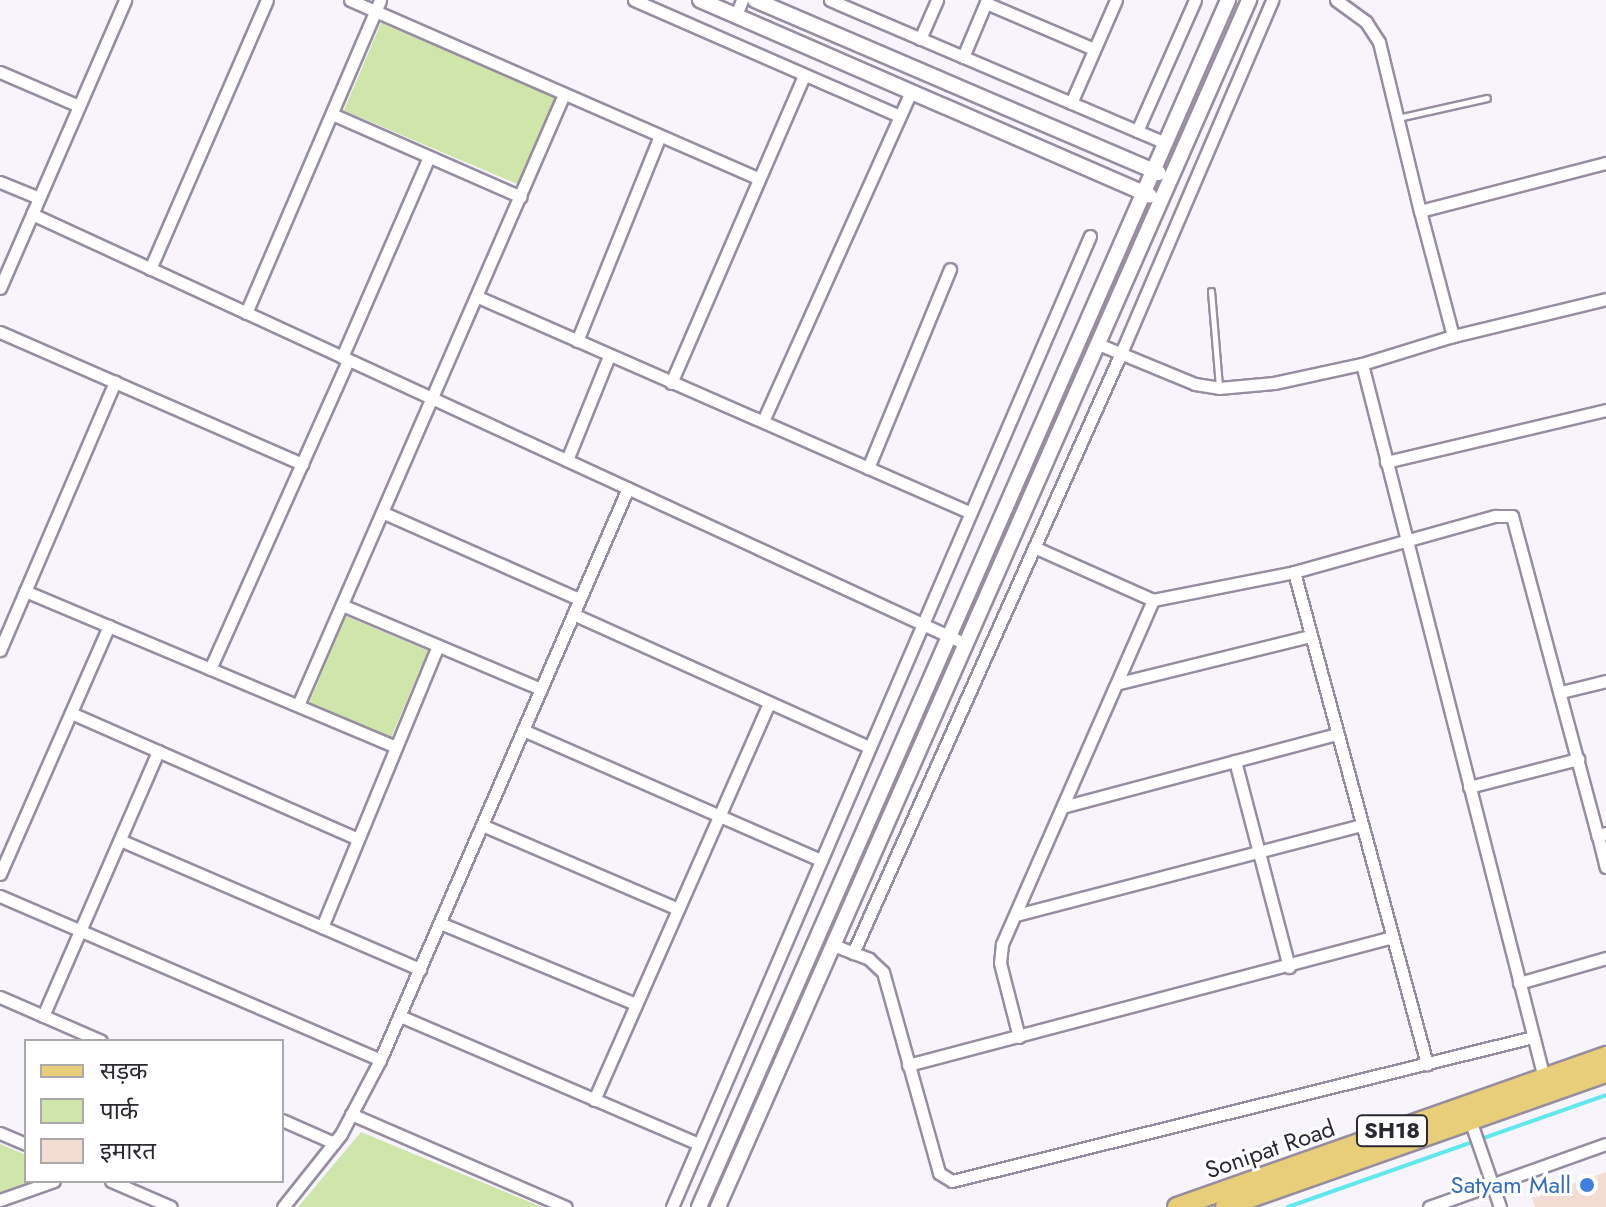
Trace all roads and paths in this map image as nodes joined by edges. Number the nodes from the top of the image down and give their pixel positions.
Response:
1 (125, 0) edge
2 (267, 0) edge
3 (350, 0) edge
4 (634, 0) edge
5 (700, 0) edge
6 (742, 0) edge
7 (755, 0) edge
8 (830, 0) edge
9 (937, 0) edge
10 (1195, 0) edge
11 (1228, 0) edge
12 (1249, 0) edge
13 (1272, 0) edge
14 (1336, 0) edge
15 (986, 1) edge
16 (1112, 1) edge
17 (378, 6) edge
18 (736, 15) junction
19 (920, 39) junction
20 (1094, 49) junction
21 (963, 57) junction
22 (0, 72) edge
23 (804, 75) junction
24 (911, 91) junction
25 (564, 94) junction
26 (1487, 98) dead end
27 (1071, 103) junction
28 (79, 106) junction
29 (332, 114) junction
30 (900, 116) junction
31 (1397, 118) junction
32 (1137, 131) junction
33 (660, 136) junction
34 (1165, 143) junction
35 (429, 157) junction
36 (1606, 163) edge
37 (1153, 170) junction
38 (1171, 177) junction
39 (759, 179) junction
40 (0, 182) edge
41 (1143, 193) junction
42 (521, 197) junction
43 (39, 198) junction
44 (1161, 200) junction
45 (1420, 211) junction
46 (32, 214) junction
47 (1090, 236) dead end
48 (150, 269) junction
49 (950, 269) dead end
50 (1, 284) edge
51 (1211, 291) dead end
52 (478, 297) junction
53 (1606, 299) edge
54 (246, 313) junction
55 (0, 332) edge
56 (1453, 336) junction
57 (577, 341) junction
58 (1098, 344) junction
59 (1121, 353) junction
60 (609, 356) junction
61 (345, 358) junction
62 (1362, 364) junction
63 (115, 382) junction
64 (671, 383) junction
65 (1219, 388) junction
66 (434, 399) junction
67 (1606, 411) edge
68 (763, 421) junction
69 (567, 460) junction
70 (1386, 462) junction
71 (302, 464) junction
72 (868, 468) junction
73 (628, 488) junction
74 (969, 512) junction
75 (384, 513) junction
76 (1407, 541) junction
77 (1034, 547) junction
78 (1294, 572) junction
79 (25, 591) junction
80 (579, 599) junction
81 (1153, 600) junction
82 (342, 605) junction
83 (573, 614) junction
84 (922, 623) junction
85 (109, 626) junction
86 (949, 636) junction
87 (1310, 636) junction
88 (966, 644) junction
89 (438, 646) junction
90 (0, 650) edge
91 (210, 669) junction
92 (1606, 681) edge
93 (1119, 683) junction
94 (541, 689) junction
95 (1561, 692) junction
96 (769, 704) junction
97 (298, 705) junction
98 (71, 713) junction
99 (523, 730) junction
100 (1337, 734) junction
101 (396, 747) junction
102 (869, 747) junction
103 (158, 751) junction
104 (1578, 759) junction
105 (1235, 761) junction
106 (1469, 787) junction
107 (1066, 806) junction
108 (719, 816) junction
109 (482, 825) junction
110 (1361, 825) junction
111 (1602, 835) edge
112 (358, 839) junction
113 (120, 840) junction
114 (1259, 853) junction
115 (821, 860) junction
116 (1606, 867) edge
117 (0, 874) edge
118 (0, 896) edge
119 (678, 909) junction
120 (1016, 915) junction
121 (440, 923) junction
122 (322, 927) junction
123 (81, 929) junction
124 (1391, 937) junction
125 (833, 945) junction
126 (853, 953) junction
127 (1606, 958) edge
128 (1289, 967) junction
129 (420, 969) junction
130 (1519, 983) junction
131 (0, 997) edge
132 (636, 1004) junction
133 (43, 1016) junction
134 (400, 1016) junction
135 (1019, 1037) junction
136 (1533, 1037) junction
137 (96, 1039) edge
138 (1606, 1056) edge
139 (380, 1060) junction
140 (1427, 1064) junction
141 (908, 1065) junction
142 (1606, 1073) edge
143 (1544, 1078) junction
144 (594, 1100) junction
145 (351, 1114) junction
146 (1470, 1120) junction
147 (284, 1121) edge
148 (0, 1133) edge
149 (24, 1143) edge
150 (334, 1143) junction
151 (699, 1144) junction
152 (1606, 1144) edge
153 (48, 1183) edge
154 (116, 1183) edge
155 (1492, 1184) junction
156 (0, 1200) edge
157 (171, 1207) edge
158 (283, 1207) edge
159 (566, 1207) edge
160 (672, 1207) edge
161 (699, 1207) edge
162 (718, 1207) edge
163 (1177, 1207) edge
164 (1225, 1207) edge
165 (1429, 1207) edge
166 (1500, 1207) edge

1 - 28 street
2 - 48 street
3 - 17 street
4 - 23 street
5 - 18 street
6 - 18 street
7 - 37 street
8 - 19 street
9 - 19 street
10 - 32 street
11 - 34 street
12 - 38 street
13 - 59 street
14 - 31 street
15 - 20 street
15 - 21 street
16 - 20 street
17 - 25 street
17 - 29 street
18 - 24 street
19 - 21 street
20 - 27 street
21 - 27 street
22 - 28 street
23 - 30 street
23 - 39 street
24 - 30 street
24 - 41 street
25 - 33 street
25 - 42 street
26 - 31 lane
27 - 32 street
28 - 43 street
29 - 35 street
29 - 54 street
30 - 68 street
31 - 45 street
32 - 34 street
33 - 39 street
33 - 57 street
34 - 37 street
35 - 42 street
35 - 61 street
36 - 45 street
37 - 38 street
37 - 41 street
38 - 44 street
39 - 64 street
40 - 43 street
41 - 44 street
41 - 86 street
42 - 52 street
43 - 46 street
44 - 58 street
45 - 56 street
46 - 48 street
46 - 50 street
47 - 74 street
48 - 54 street
49 - 72 street
51 - 65 lane
52 - 57 street
52 - 66 street
53 - 56 street
54 - 61 street
55 - 63 street
56 - 62 street
57 - 60 street
58 - 59 street
58 - 88 street
59 - 65 street
59 - 77 street
60 - 64 street
60 - 69 street
61 - 66 street
61 - 71 street
62 - 65 street
62 - 70 street
63 - 71 street
63 - 79 street
64 - 68 street
66 - 69 street
66 - 75 street
67 - 70 street
68 - 72 street
69 - 73 street
70 - 76 street
71 - 91 street
72 - 74 street
73 - 80 street
73 - 84 street
74 - 84 street
75 - 80 street
75 - 82 street
76 - 78 street
76 - 95 street
76 - 106 street
77 - 81 street
77 - 126 street
78 - 81 street
78 - 87 street
79 - 85 street
79 - 90 street
80 - 83 street
81 - 93 street
82 - 89 street
82 - 97 street
83 - 94 street
83 - 96 street
84 - 86 street
84 - 102 street
85 - 91 street
85 - 98 street
86 - 88 street
86 - 161 street
87 - 93 street
87 - 100 street
88 - 125 street
89 - 94 street
89 - 101 street
91 - 97 street
92 - 95 street
93 - 107 street
94 - 99 street
95 - 104 street
96 - 102 street
96 - 108 street
97 - 101 street
98 - 103 street
98 - 117 street
99 - 108 street
99 - 109 street
100 - 105 street
100 - 110 street
101 - 112 street
102 - 115 street
103 - 112 street
103 - 113 street
104 - 106 street
104 - 111 street
105 - 107 street
105 - 114 street
106 - 130 street
107 - 120 street
108 - 115 street
108 - 119 street
109 - 119 street
109 - 121 street
110 - 114 street
110 - 124 street
111 - 116 street
112 - 122 street
113 - 122 street
113 - 123 street
114 - 120 street
114 - 128 street
115 - 151 street
118 - 123 street
119 - 132 street
120 - 135 street
121 - 129 street
121 - 132 street
122 - 129 street
123 - 133 street
123 - 139 street
124 - 128 street
124 - 140 street
125 - 126 street
125 - 162 street
126 - 141 street
127 - 130 street
128 - 135 street
129 - 134 street
130 - 136 street
131 - 133 street
132 - 144 street
133 - 137 street
134 - 139 street
134 - 144 street
135 - 141 street
136 - 140 street
136 - 143 street
138 - 143 main road, Sonipat Road / SH18
139 - 145 street
140 - 141 street
142 - 146 main road, Sonipat Road / SH18
143 - 146 main road, Sonipat Road / SH18
144 - 151 street
145 - 150 street
145 - 159 street
146 - 155 street
146 - 163 main road, Sonipat Road / SH18
146 - 164 main road, Sonipat Road / SH18
147 - 150 street
148 - 149 street
150 - 158 street
151 - 160 street
152 - 155 street
153 - 156 street
154 - 157 street
155 - 165 street
155 - 166 street

